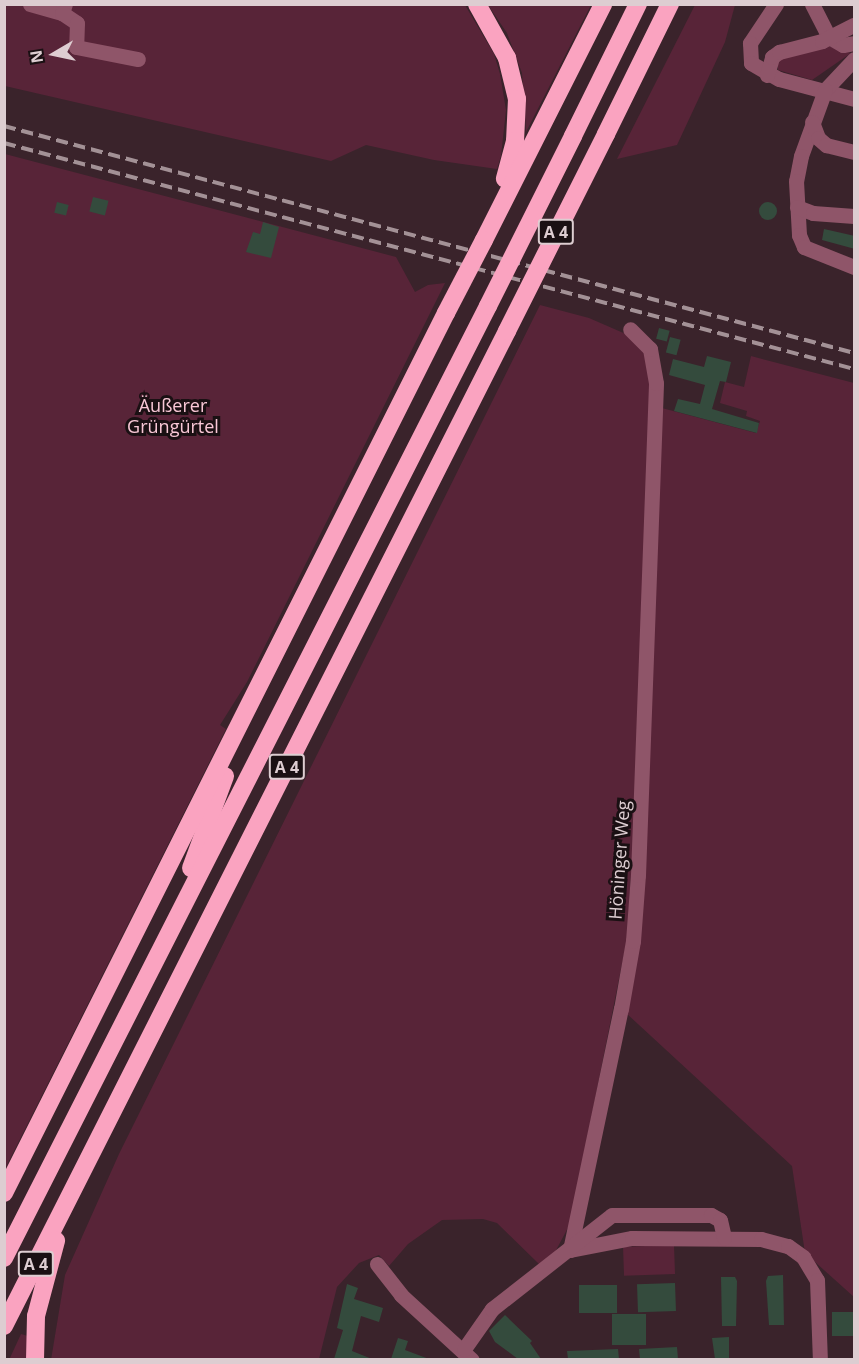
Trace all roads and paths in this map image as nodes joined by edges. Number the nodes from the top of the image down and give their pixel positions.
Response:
1 (30, 4) edge
2 (603, 4) edge
3 (638, 4) edge
4 (670, 4) edge
5 (776, 4) edge
6 (812, 4) edge
7 (64, 9) edge
8 (481, 10) edge
9 (855, 25) edge
10 (829, 37) junction
11 (855, 43) edge
12 (138, 59) dead end
13 (855, 59) edge
14 (767, 75) junction
15 (825, 90) junction
16 (855, 99) edge
17 (813, 122) junction
18 (855, 152) edge
19 (797, 207) junction
20 (855, 216) edge
21 (484, 240) junction
22 (855, 267) edge
23 (630, 329) dead end
24 (257, 690) junction
25 (163, 944) junction
26 (4, 1193) edge
27 (67, 1203) junction
28 (724, 1238) junction
29 (570, 1250) junction
30 (4, 1258) edge
31 (377, 1264) dead end
32 (4, 1326) edge
33 (468, 1354) edge
34 (35, 1359) edge
35 (820, 1359) edge

1 - 7 street
2 - 21 highway
3 - 25 highway, A 4, bridge
4 - 27 highway, A 4, bridge
5 - 14 street
6 - 10 street
7 - 12 street
8 - 21 highway
9 - 10 street
10 - 11 street
10 - 14 street
13 - 15 street
14 - 15 street
15 - 16 street
15 - 17 street
17 - 18 street
17 - 19 street
19 - 20 street
19 - 22 street
21 - 24 highway, bridge
23 - 29 street, Höninger Weg
24 - 25 highway
24 - 26 highway
25 - 30 highway, A 4
27 - 32 highway, A 4
27 - 34 highway
28 - 29 street
28 - 29 street
28 - 35 street
29 - 33 street
31 - 33 street

